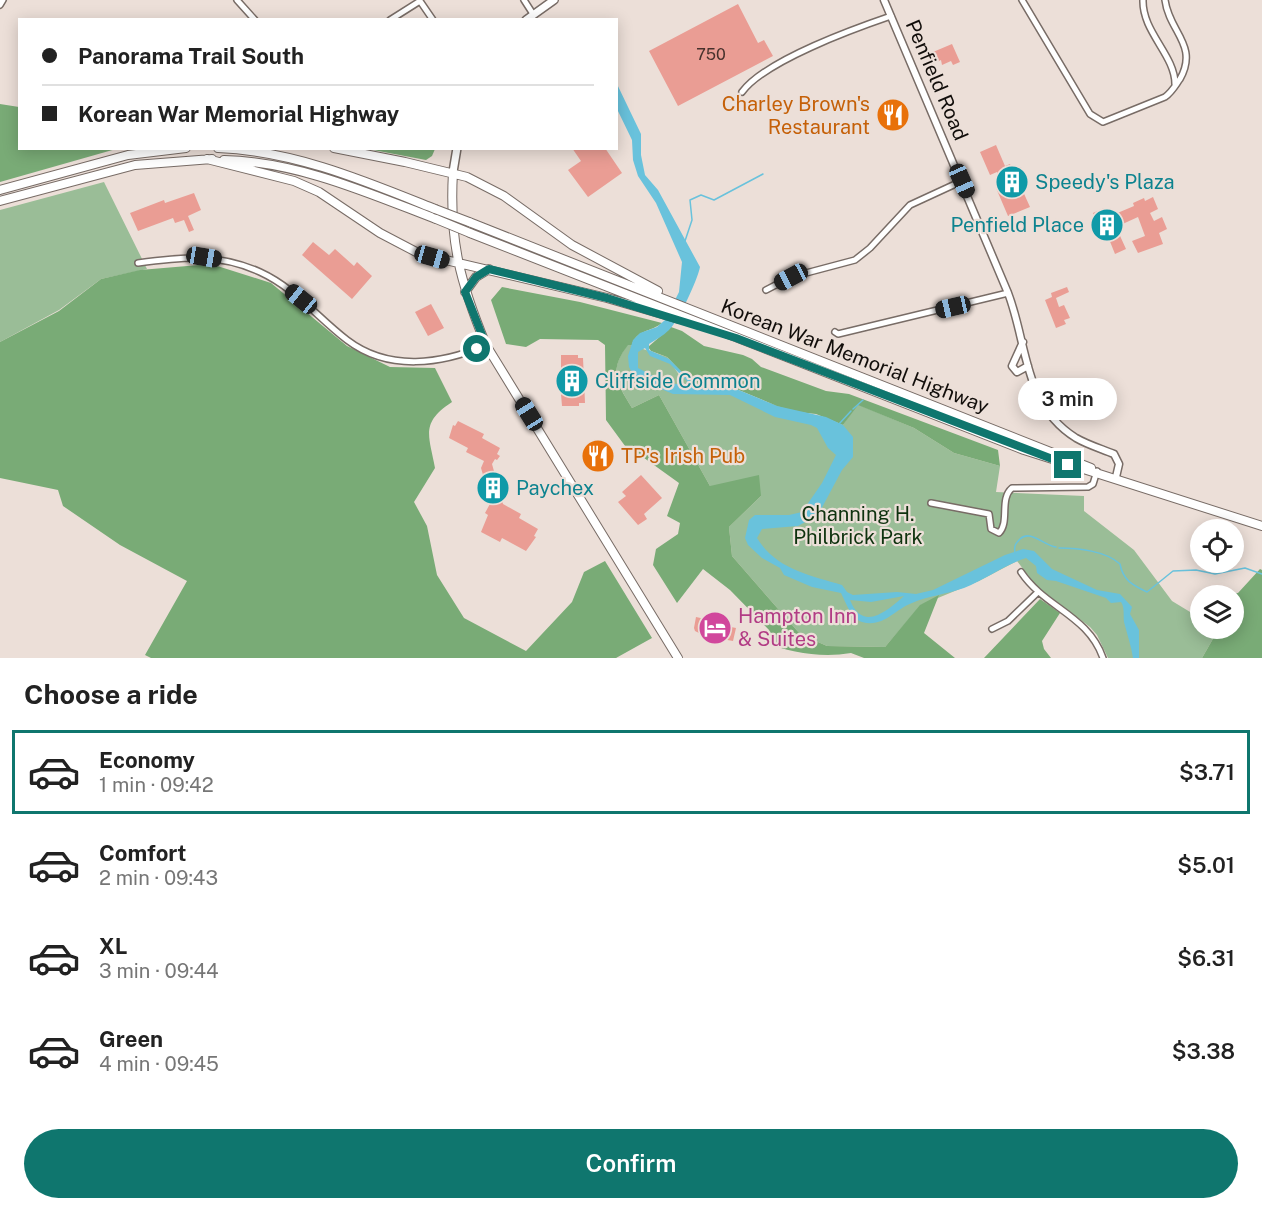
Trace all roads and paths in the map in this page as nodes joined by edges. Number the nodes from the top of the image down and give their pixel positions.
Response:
1 (3, 0) edge
2 (237, 0) edge
3 (524, 0) edge
4 (554, 0) edge
5 (884, 0) edge
6 (1022, 0) edge
7 (1143, 0) edge
8 (1165, 0) edge
9 (420, 1) edge
10 (0, 5) edge
11 (534, 14) junction
12 (891, 16) junction
13 (253, 18) edge
14 (393, 18) edge
15 (432, 18) edge
16 (529, 18) edge
17 (1174, 89) junction
18 (742, 93) dead end
19 (142, 150) edge
20 (169, 150) edge
21 (239, 150) edge
22 (344, 150) edge
23 (457, 150) edge
24 (128, 155) junction
25 (207, 159) junction
26 (453, 172) junction
27 (962, 181) junction
28 (0, 190) edge
29 (0, 201) edge
30 (138, 263) dead end
31 (458, 263) junction
32 (489, 269) junction
33 (766, 291) dead end
34 (465, 292) junction
35 (1008, 293) junction
36 (661, 295) junction
37 (655, 309) junction
38 (834, 332) dead end
39 (1023, 342) junction
40 (486, 345) junction
41 (1028, 366) junction
42 (1098, 471) junction
43 (1116, 477) junction
44 (931, 503) dead end
45 (1262, 525) edge
46 (1020, 572) dead end
47 (1038, 592) junction
48 (992, 629) dead end
49 (678, 658) edge
50 (1103, 658) edge

1 - 10 street
2 - 13 street
3 - 11 street
4 - 11 main road
5 - 12 street, Penfield Road
6 - 17 street
7 - 17 street
8 - 17 street
9 - 14 street
9 - 15 street
11 - 16 main road
12 - 18 street
12 - 27 street, Penfield Road
19 - 24 main road
20 - 24 main road
21 - 36 main road, bridge
22 - 26 main road
23 - 26 main road
24 - 28 main road
25 - 29 main road
25 - 31 main road
25 - 37 main road, bridge
26 - 31 main road
26 - 36 main road
27 - 33 street
27 - 35 street, Penfield Road
30 - 40 street
31 - 32 main road
31 - 34 main road
32 - 34 main road
32 - 37 main road
34 - 40 main road
35 - 38 street
35 - 39 street, Penfield Road
36 - 42 main road, Korean War Memorial Highway
37 - 42 main road, Korean War Memorial Highway
39 - 41 street, Penfield Road
39 - 41 street
40 - 49 main road
41 - 43 street, Penfield Road
42 - 43 main road
42 - 44 street
43 - 45 main road
46 - 47 street
47 - 48 street
47 - 50 street

